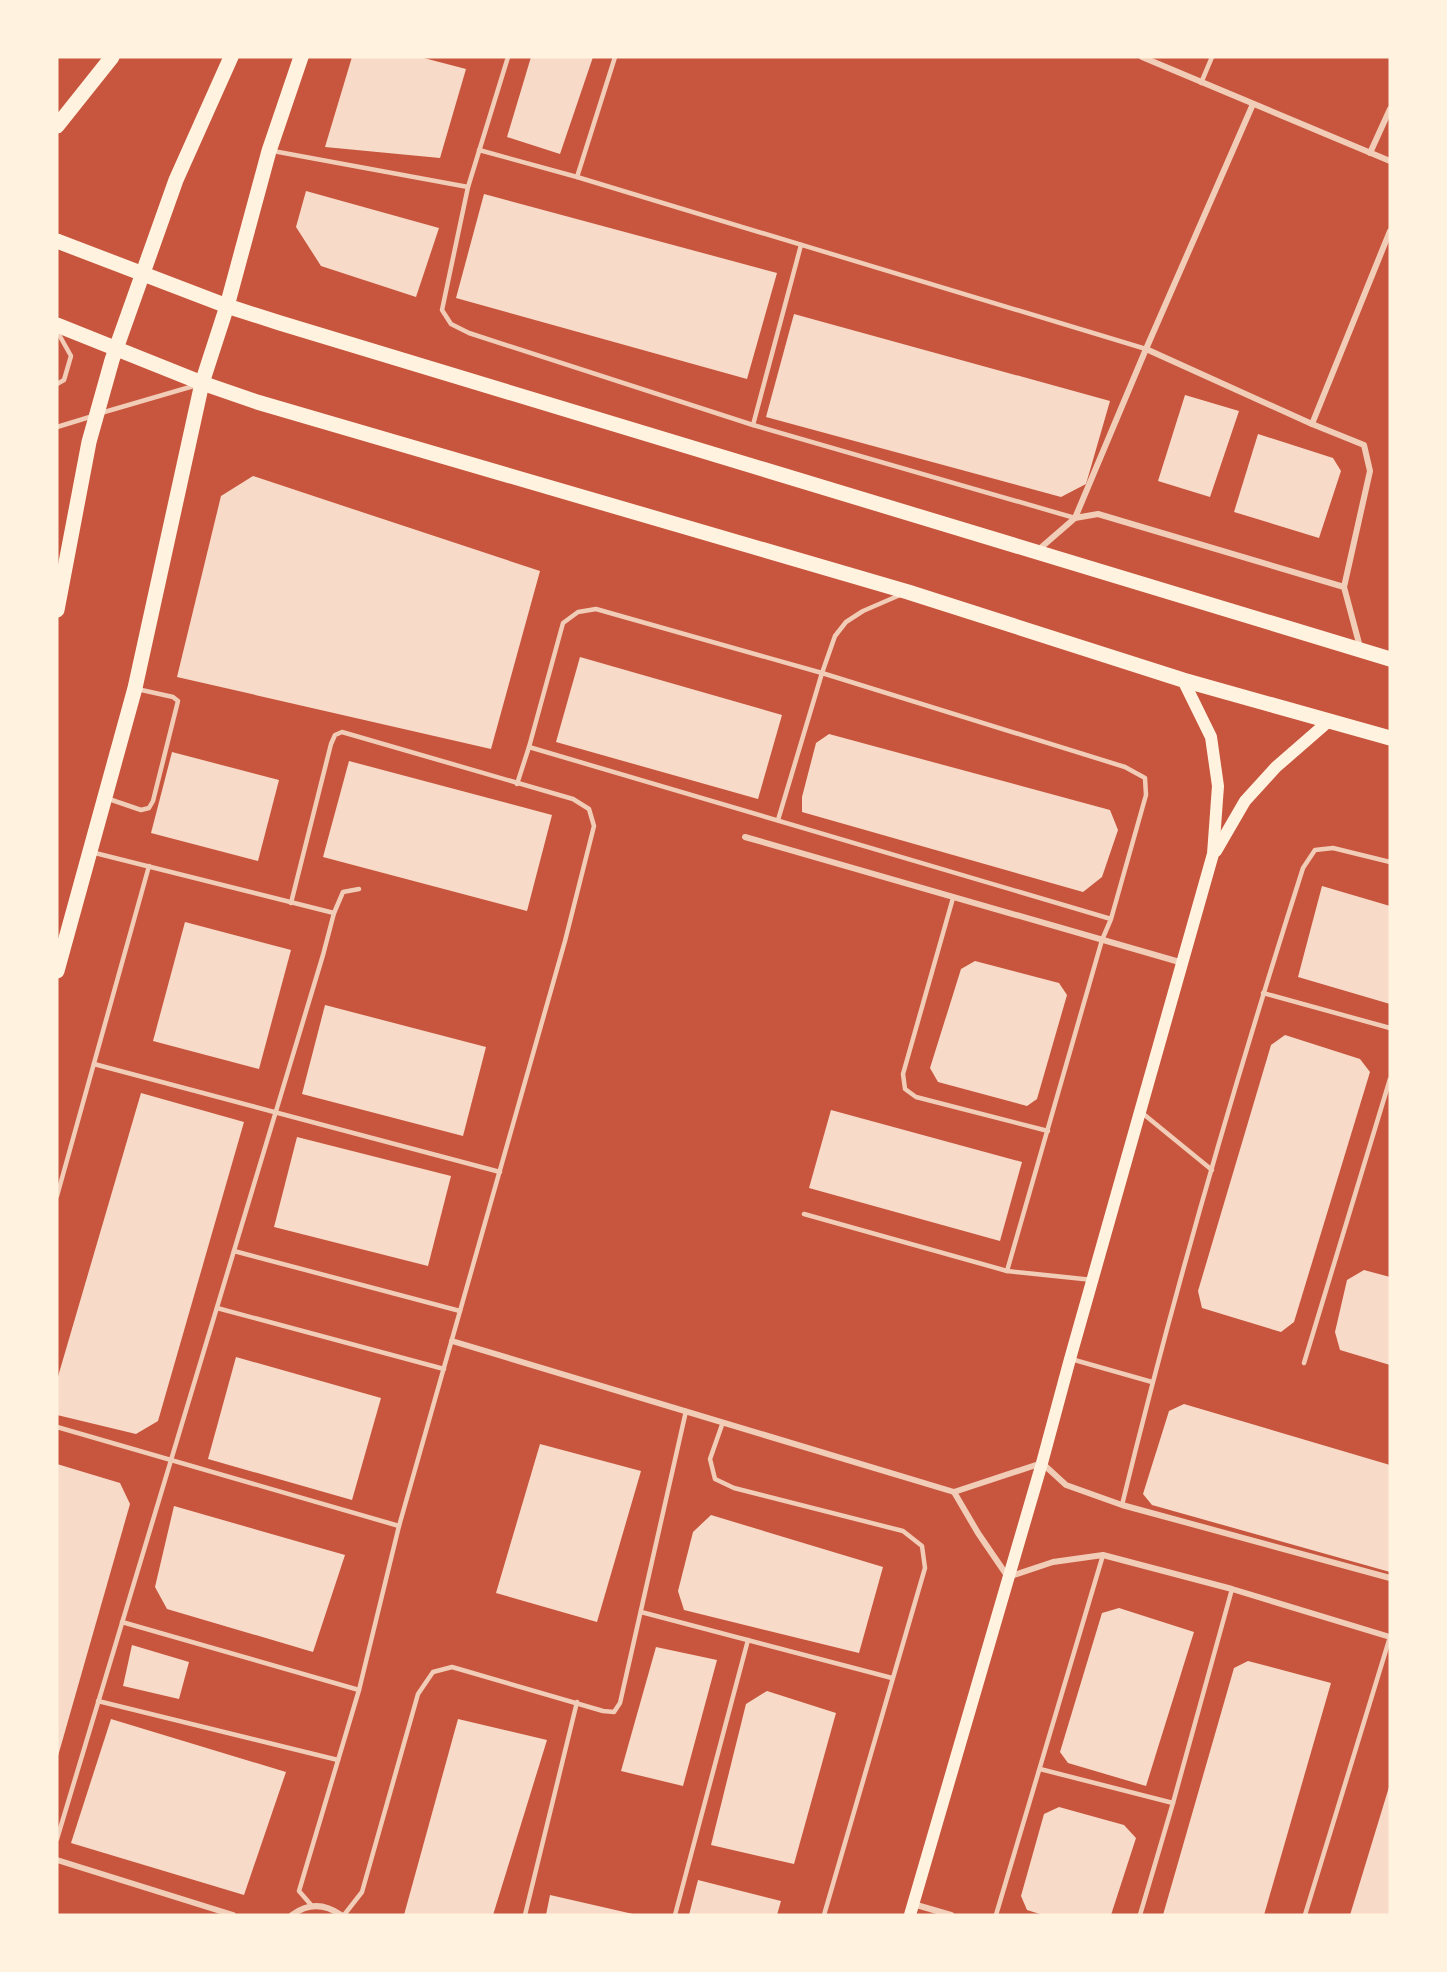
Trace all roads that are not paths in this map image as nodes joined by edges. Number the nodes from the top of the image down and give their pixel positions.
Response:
1 (112, 57) edge
2 (231, 57) edge
3 (301, 57) edge
4 (508, 57) edge
5 (615, 57) edge
6 (1142, 57) edge
7 (1212, 57) edge
8 (1201, 82) junction
9 (1253, 104) junction
10 (1390, 109) edge
11 (57, 126) edge
12 (479, 150) junction
13 (269, 151) junction
14 (1370, 153) junction
15 (1390, 161) edge
16 (578, 177) junction
17 (468, 187) junction
18 (1390, 231) edge
19 (57, 241) edge
20 (801, 245) junction
21 (227, 306) junction
22 (57, 325) edge
23 (57, 331) edge
24 (1146, 350) junction
25 (202, 383) junction
26 (57, 384) edge
27 (1312, 424) junction
28 (753, 425) junction
29 (57, 427) edge
30 (1075, 518) junction
31 (1035, 553) junction
32 (1344, 587) junction
33 (908, 591) junction
34 (57, 610) edge
35 (1361, 650) junction
36 (1390, 659) edge
37 (822, 673) junction
38 (1184, 680) junction
39 (135, 688) junction
40 (1330, 720) junction
41 (1390, 738) edge
42 (529, 747) junction
43 (517, 784) junction
44 (104, 797) junction
45 (778, 820) junction
46 (746, 837) dead end
47 (89, 852) junction
48 (1214, 854) junction
49 (1390, 862) edge
50 (149, 866) junction
51 (358, 889) dead end
52 (953, 898) junction
53 (291, 903) junction
54 (334, 913) junction
55 (1111, 919) junction
56 (1102, 940) junction
57 (1183, 963) junction
58 (57, 971) edge
59 (1263, 993) junction
60 (1390, 1028) edge
61 (94, 1064) junction
62 (1390, 1079) edge
63 (1388, 1096) edge
64 (1141, 1112) junction
65 (276, 1113) junction
66 (1048, 1131) junction
67 (1212, 1170) junction
68 (500, 1172) junction
69 (57, 1196) edge
70 (804, 1214) dead end
71 (234, 1251) junction
72 (1007, 1271) junction
73 (1093, 1280) junction
74 (217, 1308) junction
75 (460, 1311) junction
76 (452, 1341) junction
77 (1070, 1359) junction
78 (1304, 1363) dead end
79 (444, 1369) junction
80 (1152, 1382) junction
81 (686, 1411) junction
82 (723, 1422) junction
83 (57, 1427) edge
84 (170, 1461) junction
85 (1042, 1463) junction
86 (954, 1492) junction
87 (1122, 1505) junction
88 (399, 1526) junction
89 (1103, 1555) junction
90 (1008, 1576) junction
91 (1390, 1578) edge
92 (1232, 1589) junction
93 (641, 1612) junction
94 (122, 1622) junction
95 (1390, 1637) edge
96 (748, 1640) junction
97 (892, 1678) junction
98 (358, 1690) junction
99 (98, 1701) junction
100 (577, 1702) junction
101 (338, 1760) junction
102 (1040, 1769) junction
103 (1173, 1803) junction
104 (57, 1839) edge
105 (57, 1860) edge
106 (312, 1906) junction
107 (911, 1910) edge
108 (233, 1915) edge
109 (292, 1915) edge
110 (342, 1915) edge
111 (525, 1915) edge
112 (675, 1915) edge
113 (824, 1915) edge
114 (951, 1915) edge
115 (996, 1915) edge
116 (1140, 1915) edge
117 (1305, 1915) edge

1 - 11 main road
2 - 34 main road
3 - 13 main road
4 - 12 lane
5 - 16 lane
6 - 8 street
7 - 8 lane
8 - 9 street
9 - 14 street
9 - 24 street
10 - 14 street
12 - 16 lane
12 - 17 lane
13 - 17 lane
13 - 21 main road
14 - 15 street
16 - 20 lane
17 - 28 lane
18 - 27 street
19 - 21 main road
20 - 24 lane
20 - 28 lane
21 - 25 main road
21 - 31 main road
22 - 25 main road
23 - 26 lane
24 - 27 street
24 - 30 street
25 - 29 lane
25 - 33 main road
25 - 39 main road
27 - 32 street
28 - 30 lane
30 - 31 street
30 - 32 street
31 - 35 main road
32 - 35 street
33 - 37 lane
33 - 38 main road
35 - 36 main road
37 - 42 lane
37 - 45 lane
37 - 55 lane
38 - 40 main road
38 - 48 main road
39 - 44 main road
39 - 44 lane
40 - 41 main road
40 - 48 main road
42 - 43 lane
42 - 45 lane
43 - 53 lane
43 - 68 lane
44 - 47 main road
45 - 55 lane
46 - 52 street
47 - 50 lane
47 - 58 main road
48 - 57 main road
49 - 59 lane
50 - 53 lane
50 - 61 lane
51 - 54 lane
52 - 56 street
52 - 66 lane
53 - 54 lane
54 - 65 lane
55 - 56 lane
56 - 57 street
56 - 66 lane
57 - 64 main road
59 - 60 lane
59 - 67 lane
61 - 65 lane
61 - 69 lane
62 - 63 lane
63 - 78 lane
64 - 67 lane
64 - 73 main road
65 - 68 lane
65 - 71 lane
66 - 72 lane
67 - 80 lane
68 - 75 lane
70 - 72 lane
71 - 74 lane
71 - 75 lane
72 - 73 lane
73 - 77 main road
74 - 79 lane
74 - 84 lane
75 - 76 lane
76 - 79 lane
76 - 81 street
77 - 80 lane
77 - 85 main road
79 - 88 lane
80 - 87 lane
81 - 82 street
81 - 93 lane
82 - 86 street
82 - 97 lane
83 - 84 lane
84 - 88 lane
84 - 94 lane
85 - 86 street
85 - 87 street
85 - 90 main road
86 - 90 street
87 - 91 street
88 - 98 lane
89 - 90 street
89 - 92 street
89 - 102 lane
90 - 107 main road
92 - 95 street
92 - 103 lane
93 - 96 lane
93 - 100 lane
94 - 98 lane
94 - 99 lane
95 - 117 lane
96 - 97 lane
96 - 112 lane
97 - 113 lane
98 - 101 lane
99 - 101 lane
99 - 104 lane
100 - 110 lane
100 - 111 lane
101 - 106 lane
102 - 103 lane
102 - 115 lane
103 - 116 lane
105 - 108 street
106 - 109 street
106 - 110 street
107 - 114 street

